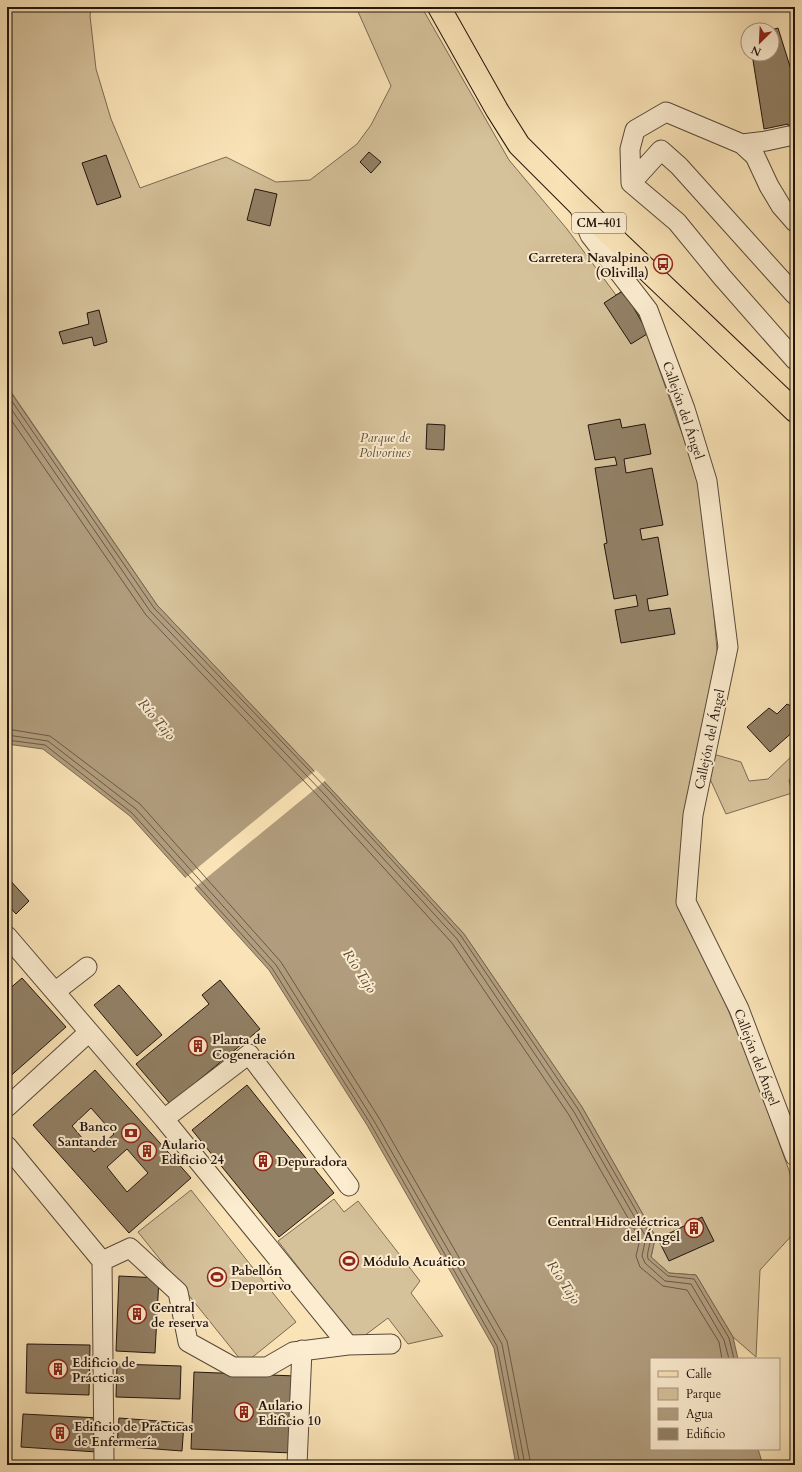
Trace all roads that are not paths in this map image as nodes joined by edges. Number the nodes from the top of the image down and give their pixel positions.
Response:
1 (439, 7) edge
2 (789, 136) dead end
3 (742, 144) junction
4 (631, 184) junction
5 (578, 204) junction
6 (795, 222) edge
7 (669, 291) junction
8 (795, 295) edge
9 (648, 310) junction
10 (795, 360) edge
11 (795, 411) edge
12 (7, 936) edge
13 (87, 967) dead end
14 (56, 991) junction
15 (89, 1032) junction
16 (7, 1107) edge
17 (164, 1119) junction
18 (7, 1146) edge
19 (795, 1156) edge
20 (349, 1186) dead end
21 (102, 1261) junction
22 (391, 1344) dead end
23 (348, 1345) junction
24 (302, 1350) junction
25 (104, 1462) dead end
26 (297, 1465) edge

1 - 5 main road, CM-401
2 - 3 street
3 - 4 street
3 - 6 street
4 - 8 street
4 - 10 street
5 - 7 main road, CM-401
5 - 9 street, Callejón del Ángel
7 - 9 street
7 - 11 main road, CM-401
9 - 19 street, Callejón del Ángel
12 - 14 street
13 - 14 street
14 - 15 street
15 - 16 street
15 - 17 street
17 - 20 street
17 - 23 street
18 - 21 street
21 - 24 street
21 - 25 street
22 - 23 street
23 - 24 street
24 - 26 street

